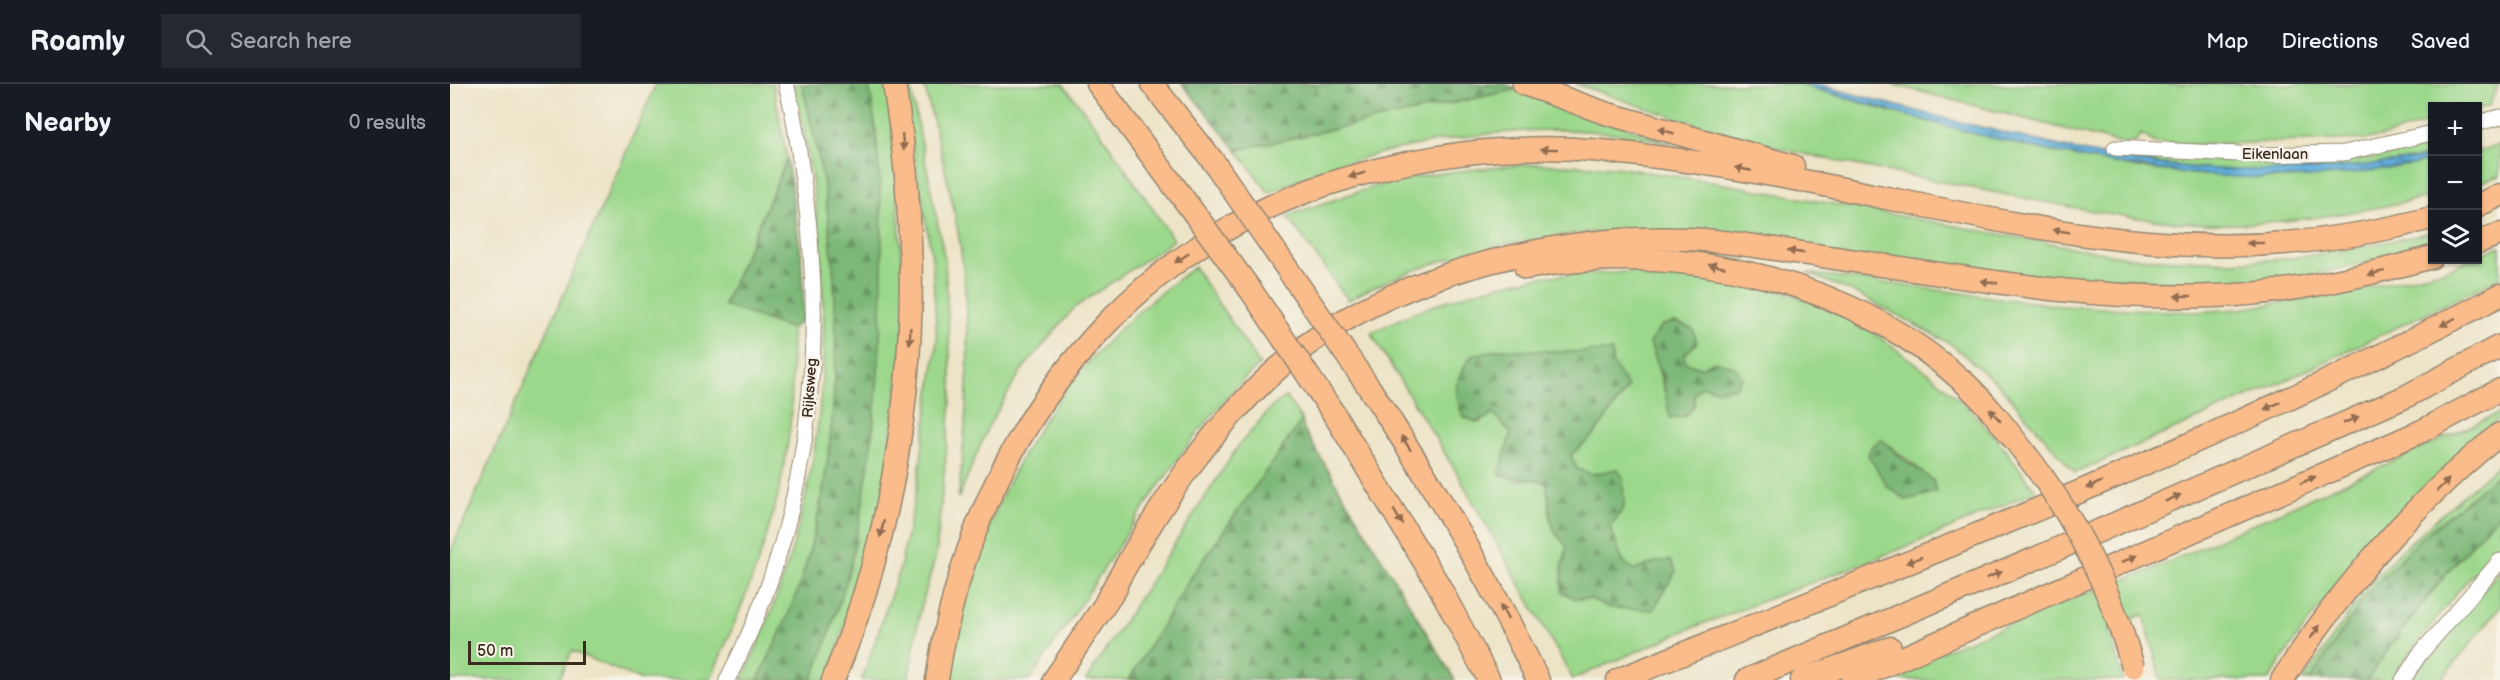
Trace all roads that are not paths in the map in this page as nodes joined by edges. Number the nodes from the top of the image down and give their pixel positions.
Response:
1 (786, 84) edge
2 (894, 84) edge
3 (1098, 84) edge
4 (1152, 84) edge
5 (1524, 84) edge
6 (2500, 117) edge
7 (2482, 122) edge
8 (2428, 134) edge
9 (2115, 148) dead end
10 (2500, 195) edge
11 (1883, 197) junction
12 (2482, 204) edge
13 (2428, 219) edge
14 (2500, 234) edge
15 (2482, 241) edge
16 (2428, 258) edge
17 (2500, 295) edge
18 (2500, 346) edge
19 (2500, 390) edge
20 (2500, 435) edge
21 (2500, 561) edge
22 (2075, 582) junction
23 (1107, 600) junction
24 (1534, 672) edge
25 (2134, 674) edge
26 (1488, 679) edge
27 (727, 680) edge
28 (833, 680) edge
29 (937, 680) edge
30 (1054, 680) edge
31 (1618, 680) edge
32 (1747, 680) edge
33 (1802, 680) edge
34 (1852, 680) edge
35 (2282, 680) edge
36 (2403, 680) edge

1 - 27 street, Rijksweg
2 -> 28 highway
3 -> 26 highway, bridge
24 -> 4 highway, bridge
11 -> 5 highway
6 - 7 street
8 - 9 street, Eikenlaan
10 - 12 highway
13 -> 11 highway
11 -> 29 highway
14 - 15 highway
16 -> 23 highway
17 -> 31 highway
32 -> 18 highway
22 -> 19 highway
35 -> 20 highway
21 - 36 street
22 - 33 highway
22 - 34 highway
25 -> 23 highway, bridge
23 - 30 highway

